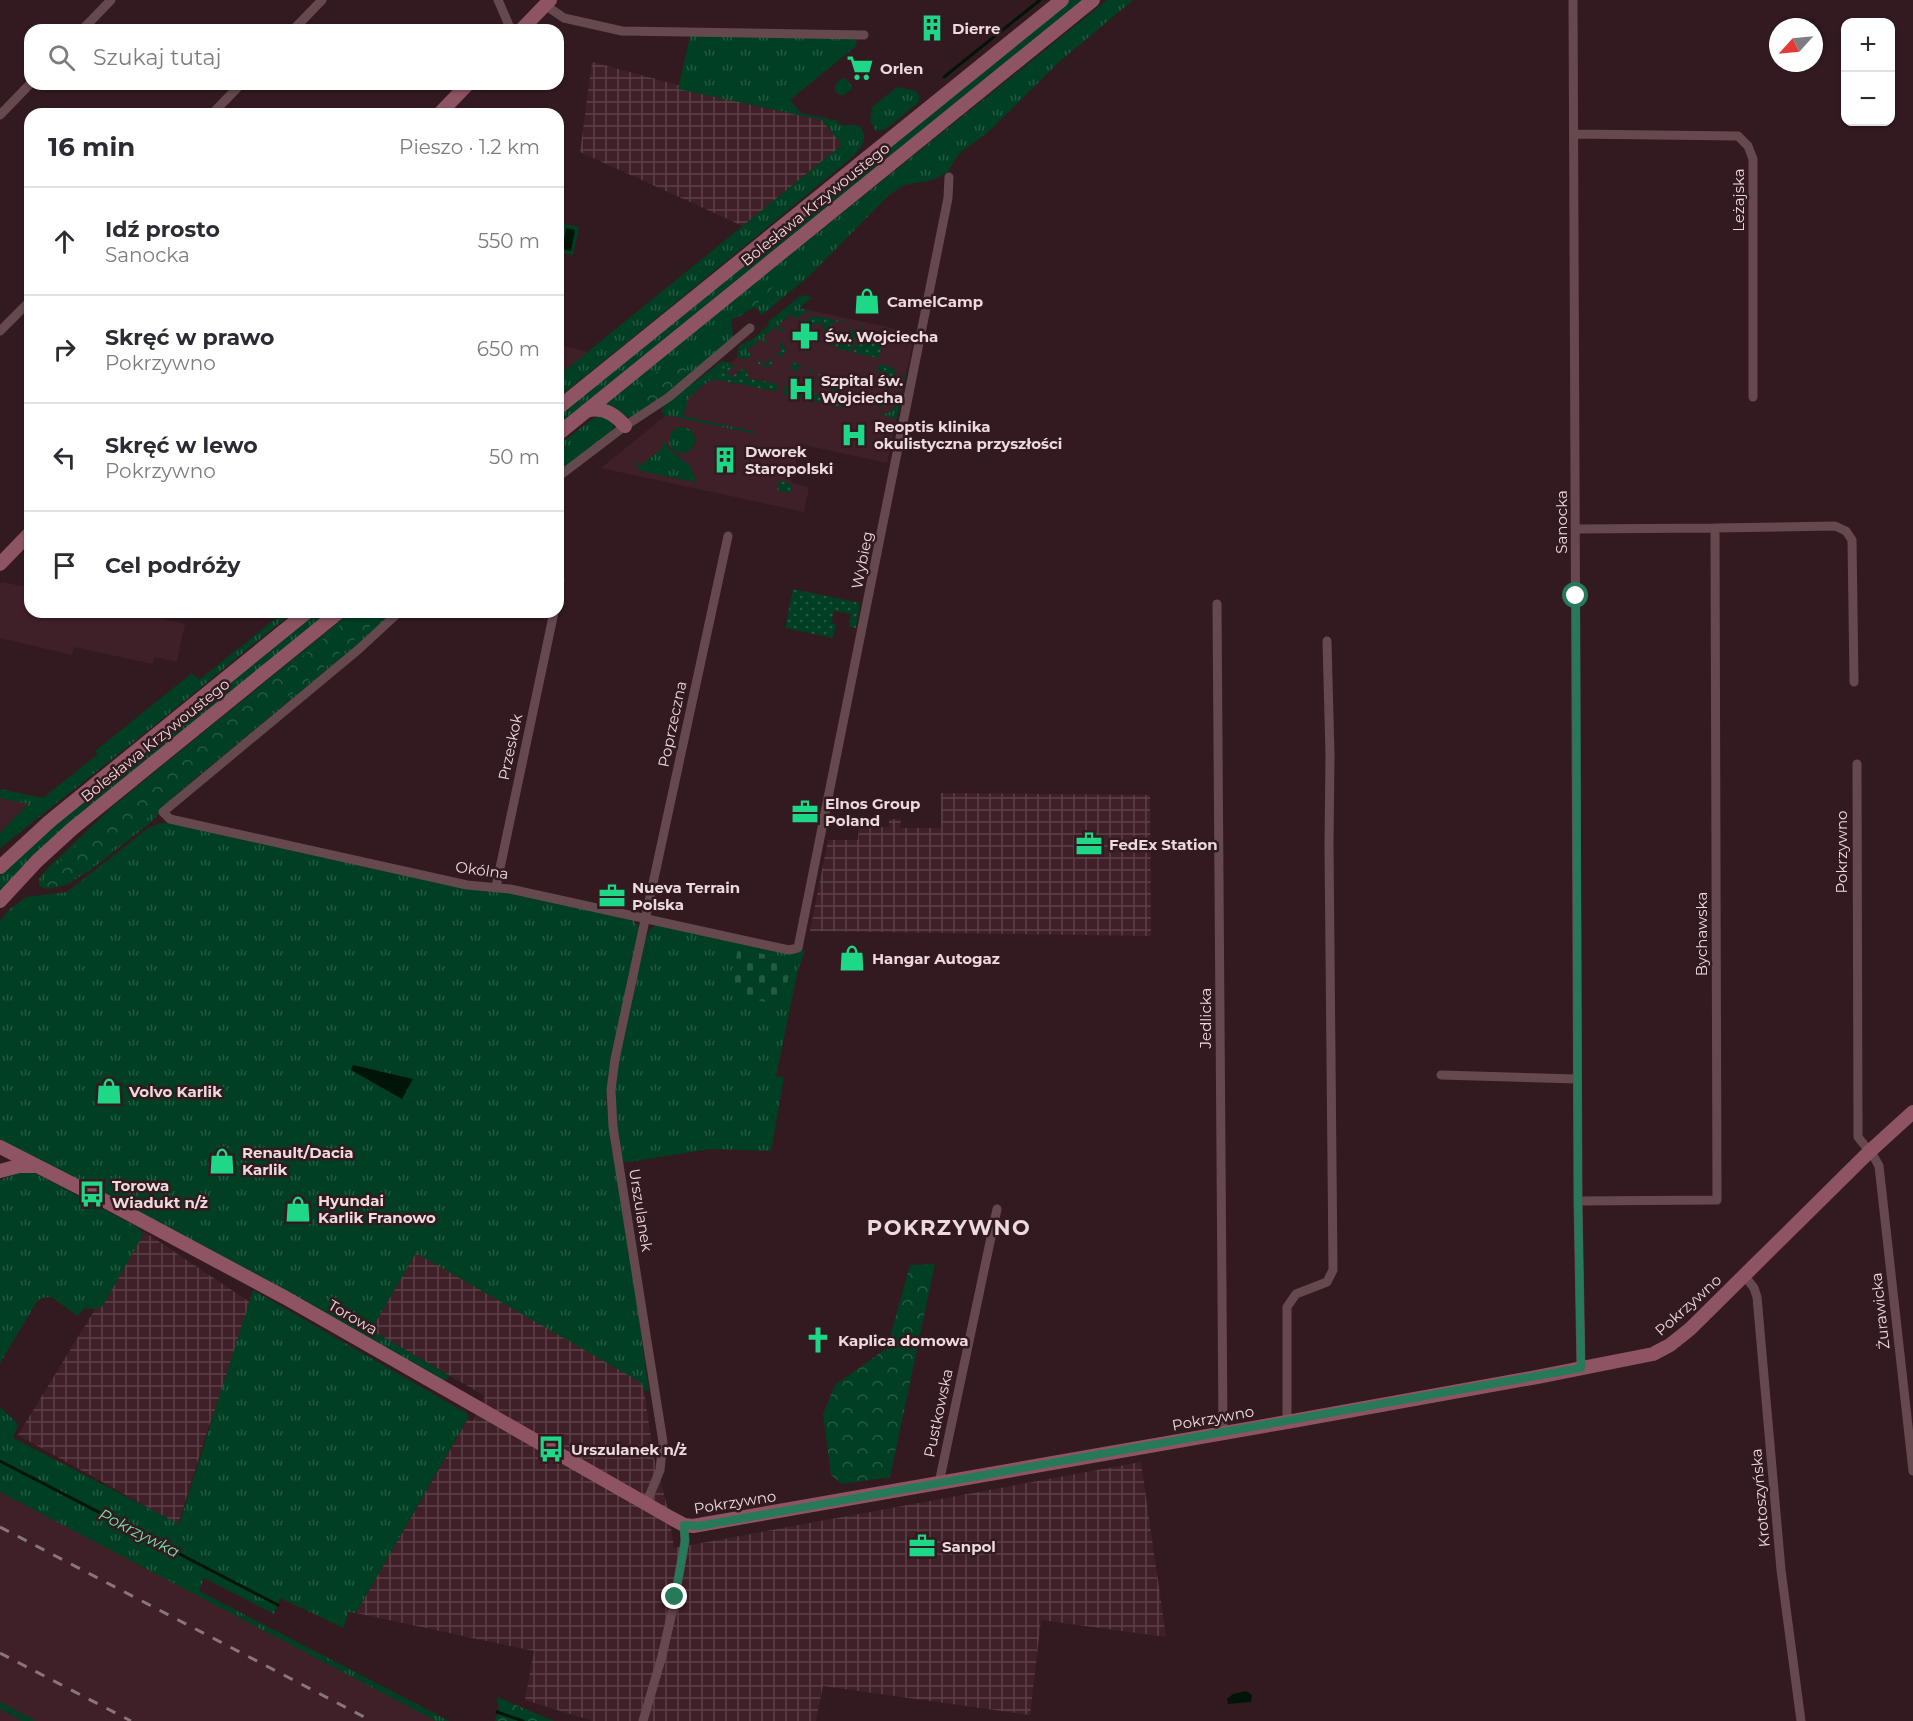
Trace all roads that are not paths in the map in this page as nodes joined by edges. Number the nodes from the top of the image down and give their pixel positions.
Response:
1 (111, 0) edge
2 (322, 0) edge
3 (498, 0) edge
4 (1062, 0) edge
5 (1093, 0) edge
6 (1573, 0) edge
7 (548, 2) edge
8 (88, 24) edge
9 (299, 24) edge
10 (508, 24) edge
11 (527, 24) edge
12 (864, 35) dead end
13 (24, 90) edge
14 (235, 90) edge
15 (462, 90) edge
16 (218, 108) edge
17 (445, 108) edge
18 (0, 115) edge
19 (1575, 134) junction
20 (949, 177) dead end
21 (24, 307) edge
22 (750, 328) dead end
23 (0, 331) edge
24 (1753, 397) dead end
25 (564, 403) edge
26 (586, 411) junction
27 (625, 426) junction
28 (564, 429) edge
29 (564, 472) edge
30 (1715, 528) junction
31 (1576, 529) junction
32 (728, 536) dead end
33 (24, 539) edge
34 (0, 564) edge
35 (1217, 604) dead end
36 (300, 618) edge
37 (332, 618) edge
38 (393, 618) edge
39 (553, 618) edge
40 (1327, 641) dead end
41 (1854, 682) dead end
42 (1857, 764) dead end
43 (0, 867) edge
44 (496, 887) junction
45 (0, 901) edge
46 (645, 919) junction
47 (798, 948) joint
48 (1441, 1075) dead end
49 (1577, 1079) junction
50 (1913, 1113) edge
51 (0, 1147) edge
52 (1869, 1152) junction
53 (40, 1167) junction
54 (0, 1171) edge
55 (1578, 1201) junction
56 (997, 1209) dead end
57 (1744, 1275) junction
58 (1581, 1368) junction
59 (1287, 1422) junction
60 (1223, 1432) junction
61 (1913, 1471) edge
62 (939, 1483) junction
63 (646, 1504) junction
64 (684, 1525) junction
65 (643, 1721) edge
66 (1801, 1721) edge

1 - 8 street
2 - 9 street
3 - 10 street
4 - 25 street, Bolesława Krzywoustego
5 - 26 street, Bolesława Krzywoustego
6 - 19 street, Sanocka
7 - 11 street
7 - 12 street
13 - 18 street
14 - 16 street
15 - 17 street
19 - 24 street, Leżajska
19 - 31 street, Sanocka
20 - 47 street, Wybieg
21 - 23 street
22 - 27 street
26 - 27 street
26 - 28 street, Bolesława Krzywoustego
27 - 29 street
30 - 31 street
30 - 41 street
30 - 55 street, Bychawska
31 - 49 street, Sanocka
32 - 46 street, Poprzeczna
33 - 34 street
35 - 60 street, Jedlicka
36 - 43 street, Bolesława Krzywoustego
37 - 45 street, Bolesława Krzywoustego
38 - 44 street, Okólna
39 - 44 street, Przeskok
40 - 59 street
42 - 52 street, Pokrzywno
44 - 46 street, Okólna
46 - 47 street, Okólna
46 - 63 street, Urszulanek
48 - 49 street
49 - 55 street, Sanocka
50 - 52 street, Pokrzywno
51 - 53 street, Torowa
52 - 57 street, Pokrzywno
52 - 61 street, Żurawicka
53 - 54 street
53 - 63 street, Torowa
55 - 58 street, Sanocka
56 - 62 street, Pustkowska
57 - 58 street, Pokrzywno
57 - 66 street, Krotoszyńska
58 - 59 street, Pokrzywno
59 - 60 street, Pokrzywno
60 - 62 street, Pokrzywno
62 - 64 street, Pokrzywno
63 - 64 street, Torowa
64 - 65 street, Pokrzywno

